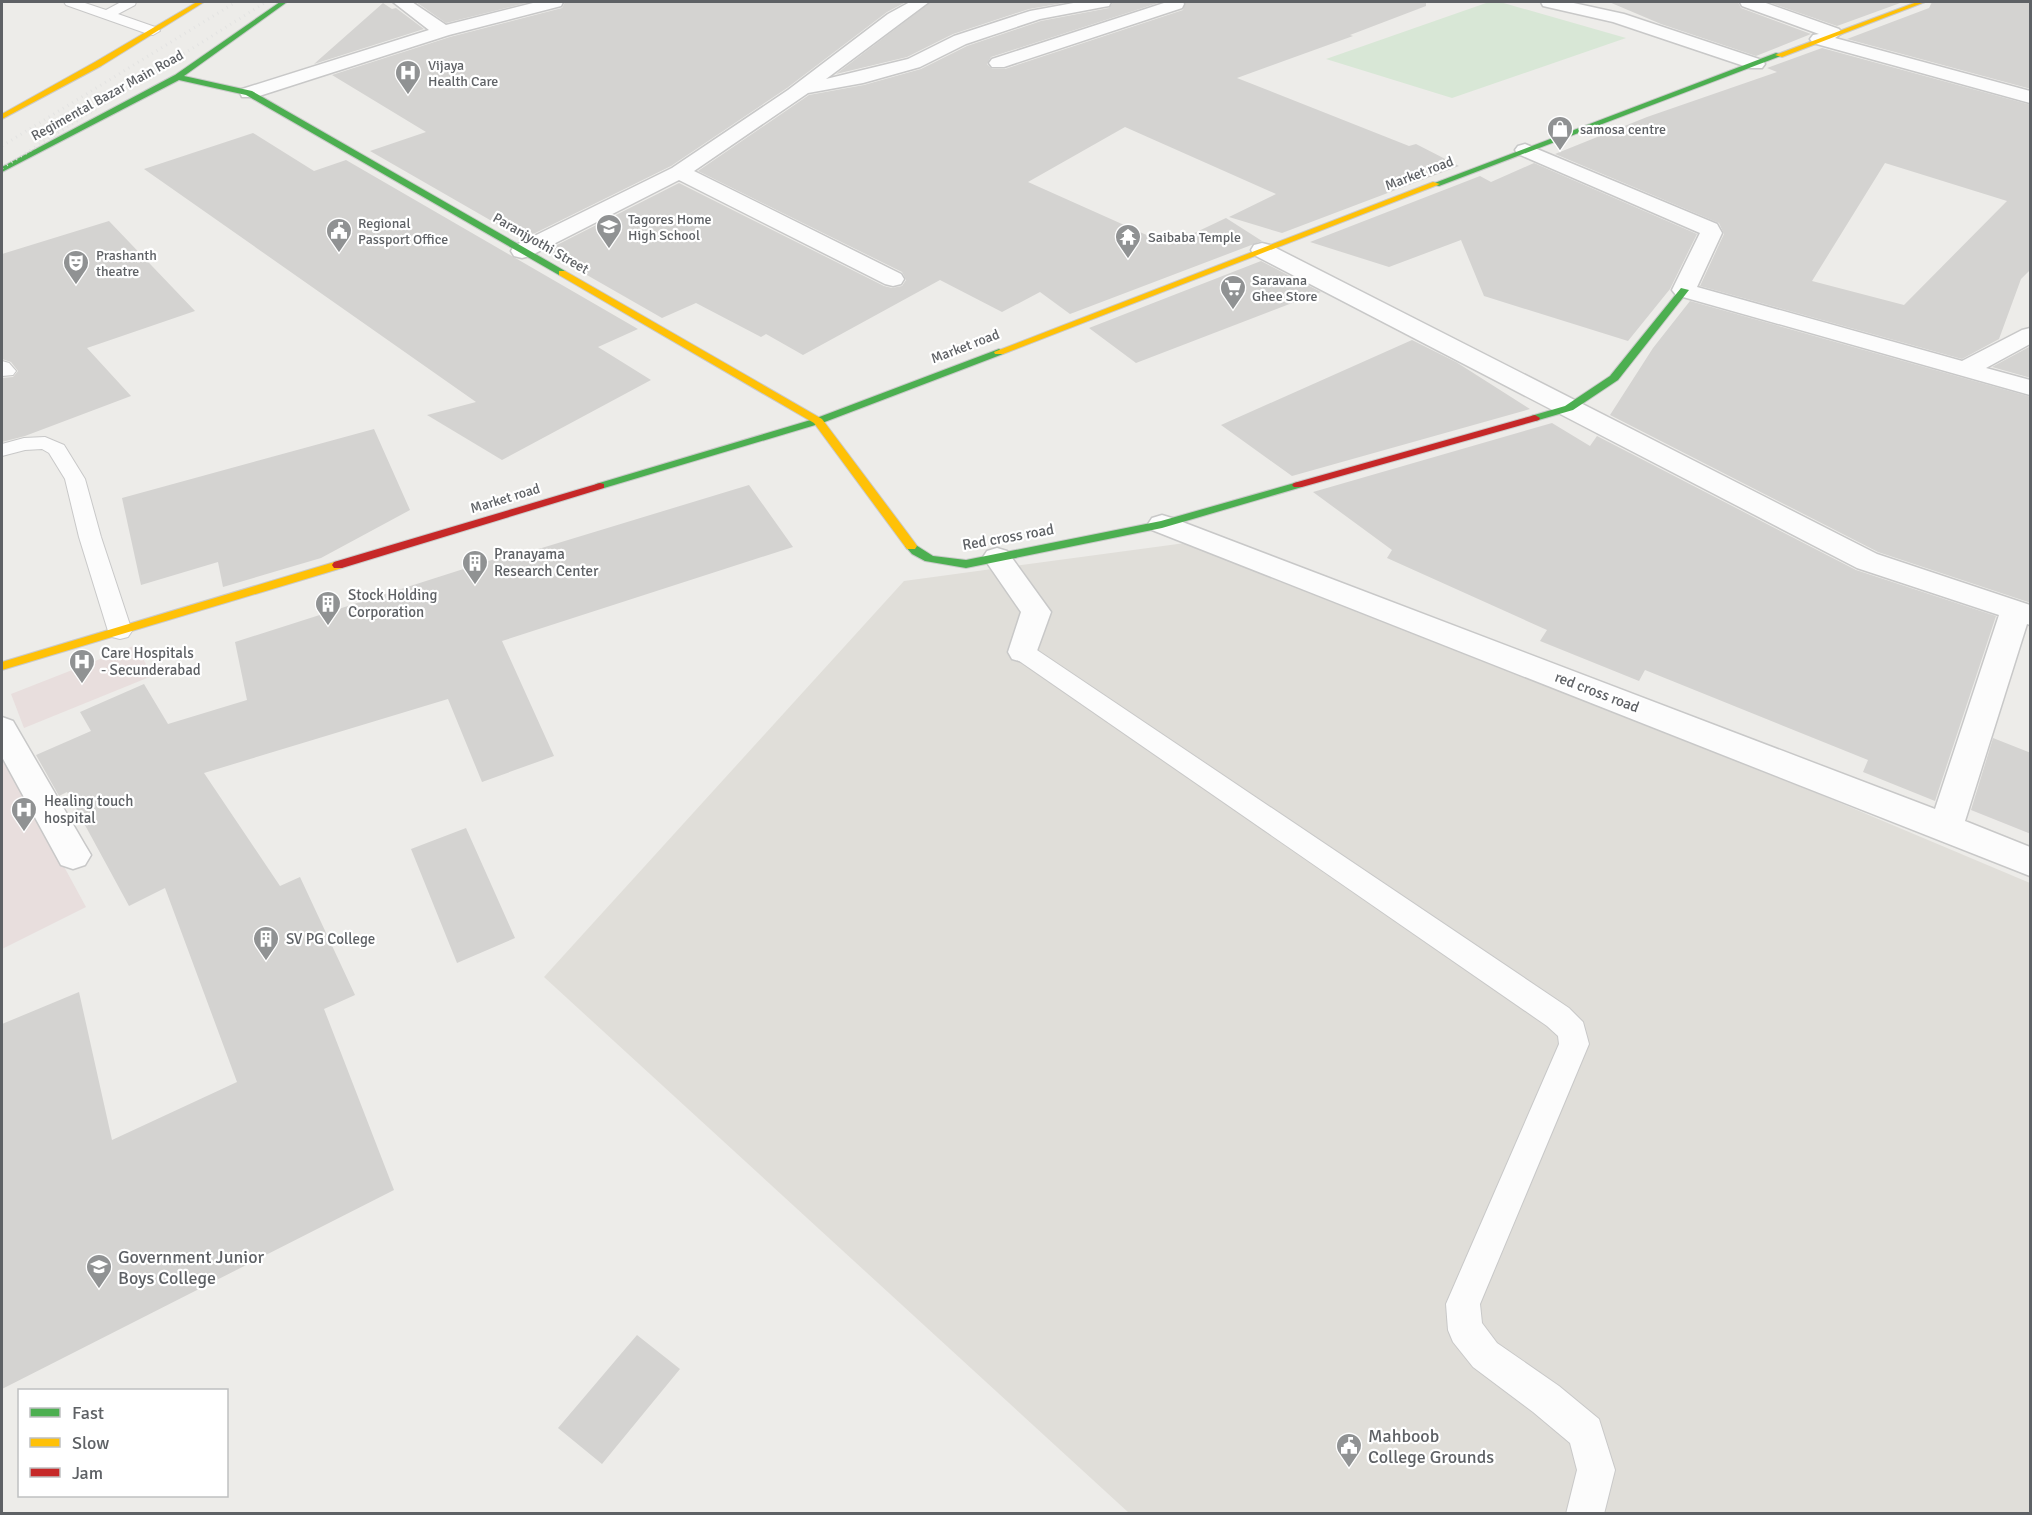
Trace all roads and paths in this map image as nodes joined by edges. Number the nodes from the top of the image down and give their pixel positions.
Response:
1 (71, 2) edge
2 (130, 2) edge
3 (201, 2) edge
4 (284, 2) edge
5 (402, 2) edge
6 (555, 2) edge
7 (921, 2) edge
8 (1103, 2) edge
9 (1175, 2) edge
10 (1549, 2) edge
11 (1748, 2) edge
12 (1922, 2) edge
13 (106, 15) junction
14 (153, 31) junction
15 (443, 31) junction
16 (1826, 36) junction
17 (998, 63) dead end
18 (1756, 64) junction
19 (178, 77) junction
20 (800, 90) junction
21 (249, 93) junction
22 (2031, 97) edge
23 (2, 117) edge
24 (1525, 150) junction
25 (2, 170) edge
26 (679, 172) junction
27 (1262, 250) junction
28 (522, 251) junction
29 (893, 279) dead end
30 (1684, 290) junction
31 (2031, 336) edge
32 (1965, 369) junction
33 (2031, 388) edge
34 (1569, 408) junction
35 (818, 421) junction
36 (2, 450) edge
37 (1162, 524) junction
38 (997, 557) junction
39 (2023, 612) edge
40 (120, 631) junction
41 (1023, 652) joint
42 (2, 666) edge
43 (2, 729) edge
44 (1946, 826) junction
45 (73, 855) dead end
46 (2031, 862) edge
47 (1585, 1514) edge

1 - 13 lane
2 - 13 lane
3 - 14 street
4 - 19 street, Regimental Bazar Main Road
5 - 15 street
6 - 15 street
7 - 20 street
8 - 20 street
9 - 17 street
10 - 18 street
11 - 16 street
12 - 16 street, Market road
13 - 14 lane
14 - 23 street
15 - 21 street
16 - 18 street, Market road
16 - 22 street
18 - 24 street, Market road
19 - 21 street, Paranjyothi Street
19 - 25 street, Regimental Bazar Main Road
20 - 26 street
21 - 28 street, Paranjyothi Street
24 - 27 street, Market road
24 - 30 street
26 - 28 street
26 - 29 street
27 - 34 street
27 - 35 street, Market road
28 - 35 street, Paranjyothi Street
30 - 32 street
30 - 34 street, Red cross road
31 - 32 street
32 - 33 street
34 - 37 street, Red cross road
34 - 39 street
35 - 38 street, Red cross road
35 - 40 street, Market road
36 - 40 lane
37 - 38 street, Red cross road
37 - 44 street, red cross road
38 - 41 street
39 - 44 street
40 - 42 street, Market road
41 - 47 lane
43 - 45 street
44 - 46 street, red cross road

